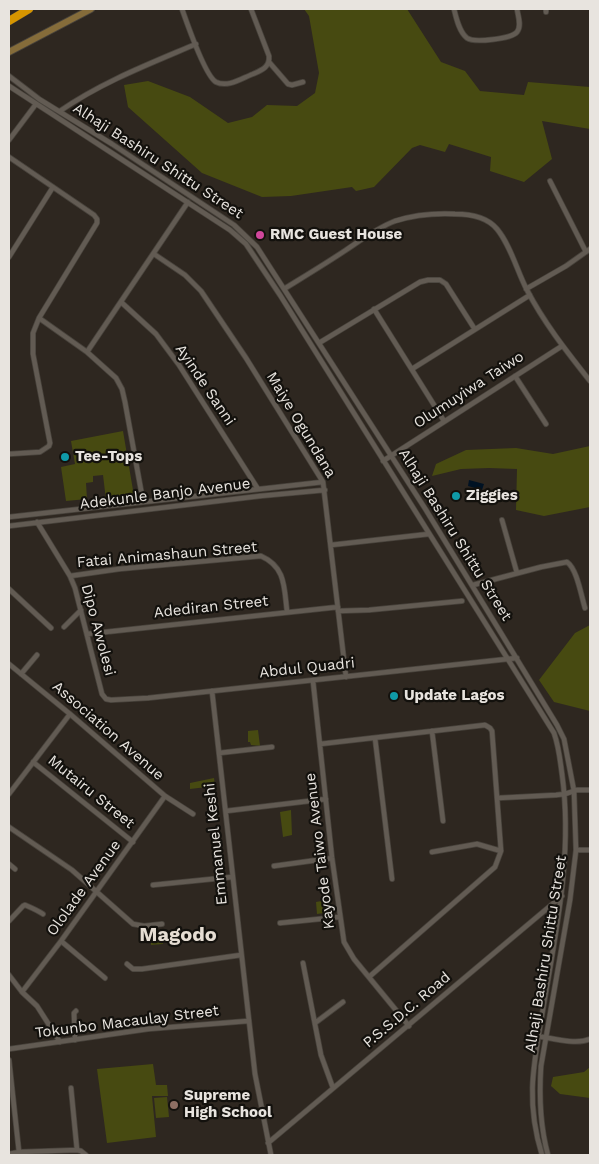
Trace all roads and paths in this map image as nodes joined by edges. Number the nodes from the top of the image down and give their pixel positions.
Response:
1 (29, 9) edge
2 (91, 9) edge
3 (182, 9) edge
4 (250, 9) edge
5 (454, 9) edge
6 (516, 9) edge
7 (9, 21) edge
8 (196, 44) junction
9 (9, 52) edge
10 (270, 62) junction
11 (9, 76) edge
12 (17, 82) junction
13 (303, 82) dead end
14 (11, 88) edge
15 (36, 104) junction
16 (60, 112) junction
17 (9, 140) edge
18 (9, 157) edge
19 (550, 181) dead end
20 (53, 187) junction
21 (192, 196) junction
22 (187, 203) junction
23 (588, 251) edge
24 (154, 254) junction
25 (9, 257) edge
26 (284, 289) junction
27 (526, 289) junction
28 (530, 295) junction
29 (120, 302) junction
30 (374, 309) junction
31 (39, 318) junction
32 (474, 328) junction
33 (319, 343) junction
34 (562, 346) junction
35 (87, 352) junction
36 (412, 369) junction
37 (514, 376) junction
38 (590, 381) edge
39 (444, 421) junction
40 (546, 424) dead end
41 (9, 454) edge
42 (390, 456) junction
43 (383, 461) junction
44 (323, 482) junction
45 (258, 489) junction
46 (325, 490) junction
47 (143, 501) junction
48 (9, 517) edge
49 (502, 520) dead end
50 (37, 522) junction
51 (9, 526) edge
52 (429, 534) junction
53 (331, 546) junction
54 (517, 573) junction
55 (70, 576) junction
56 (473, 585) junction
57 (9, 589) edge
58 (462, 601) dead end
59 (585, 608) dead end
60 (338, 609) junction
61 (81, 610) junction
62 (287, 612) junction
63 (64, 627) dead end
64 (51, 628) dead end
65 (87, 634) junction
66 (37, 655) dead end
67 (517, 658) junction
68 (508, 660) junction
69 (9, 664) edge
70 (21, 674) junction
71 (346, 677) junction
72 (313, 681) junction
73 (212, 691) junction
74 (102, 694) joint
75 (70, 714) junction
76 (432, 731) junction
77 (375, 738) junction
78 (320, 744) junction
79 (272, 747) dead end
80 (219, 753) junction
81 (33, 762) junction
82 (590, 790) edge
83 (574, 791) junction
84 (9, 794) edge
85 (565, 794) junction
86 (165, 796) junction
87 (498, 798) junction
88 (326, 799) junction
89 (226, 811) junction
90 (193, 814) dead end
91 (443, 821) dead end
92 (9, 827) edge
93 (133, 842) junction
94 (576, 850) junction
95 (590, 850) edge
96 (501, 851) junction
97 (432, 852) dead end
98 (332, 858) junction
99 (9, 864) edge
100 (274, 866) dead end
101 (15, 869) dead end
102 (232, 877) junction
103 (392, 879) dead end
104 (153, 885) dead end
105 (96, 891) junction
106 (571, 895) junction
107 (562, 896) junction
108 (43, 914) dead end
109 (339, 916) junction
110 (9, 921) edge
111 (280, 923) dead end
112 (162, 924) dead end
113 (61, 941) junction
114 (240, 955) junction
115 (303, 962) dead end
116 (127, 964) dead end
117 (9, 975) edge
118 (369, 977) junction
119 (105, 978) dead end
120 (22, 992) junction
121 (342, 1002) dead end
122 (76, 1011) dead end
123 (248, 1020) junction
124 (315, 1022) junction
125 (409, 1026) junction
126 (538, 1037) junction
127 (545, 1038) junction
128 (590, 1039) edge
129 (75, 1040) junction
130 (60, 1042) junction
131 (9, 1049) edge
132 (9, 1060) edge
133 (71, 1088) dead end
134 (333, 1088) junction
135 (268, 1143) junction
136 (77, 1150) junction
137 (19, 1152) junction
138 (9, 1154) edge
139 (86, 1155) edge
140 (271, 1155) edge
141 (542, 1155) edge
142 (548, 1155) edge

1 - 7 highway
2 - 9 street
3 - 8 street
4 - 10 street
5 - 6 street
8 - 10 street
8 - 16 street
10 - 13 street
11 - 12 street, Alhaji Bashiru Shittu Street
12 - 14 street
12 - 16 street, Alhaji Bashiru Shittu Street
14 - 15 street, Alhaji Bashiru Shittu Street
15 - 17 street
15 - 22 street, Alhaji Bashiru Shittu Street
16 - 21 street, Alhaji Bashiru Shittu Street
18 - 20 street
19 - 23 street
20 - 25 street
20 - 31 street
21 - 22 street
21 - 26 street, Alhaji Bashiru Shittu Street
22 - 24 street
22 - 43 street, Alhaji Bashiru Shittu Street
23 - 27 street
24 - 29 street
24 - 44 street, Maiye Ogundana
26 - 27 street
26 - 33 street, Alhaji Bashiru Shittu Street
27 - 28 street
28 - 32 street
28 - 34 street
29 - 35 street
29 - 45 street, Ayinde Sanni
30 - 32 street
30 - 33 street
30 - 36 street
31 - 35 street
31 - 41 street
32 - 36 street
33 - 42 street, Alhaji Bashiru Shittu Street
34 - 37 street, Olumuyiwa Taiwo
34 - 38 street
35 - 47 street
36 - 39 street
37 - 39 street, Olumuyiwa Taiwo
37 - 40 street
39 - 42 street, Olumuyiwa Taiwo
42 - 43 street, Olumuyiwa Taiwo
42 - 56 street, Alhaji Bashiru Shittu Street
43 - 52 street, Alhaji Bashiru Shittu Street
44 - 45 street, Adekunle Banjo Avenue
44 - 46 street, Maiye Ogundana
45 - 47 street, Adekunle Banjo Avenue
46 - 50 street, Adekunle Banjo Avenue
46 - 53 street, Maiye Ogundana
47 - 48 street, Adekunle Banjo Avenue
49 - 54 street
50 - 51 street, Adekunle Banjo Avenue
50 - 55 street, Dipo Awolesi
52 - 53 street
52 - 68 street, Alhaji Bashiru Shittu Street
53 - 60 street, Maiye Ogundana
54 - 56 street
54 - 59 street
55 - 61 street, Dipo Awolesi
55 - 62 street, Fatai Animashaun Street
56 - 67 street, Alhaji Bashiru Shittu Street
57 - 64 street
58 - 60 street, Adediran Street
60 - 62 street, Adediran Street
60 - 71 street, Maiye Ogundana
61 - 63 street
61 - 65 street, Dipo Awolesi
62 - 65 street, Adediran Street
65 - 74 street, Dipo Awolesi
66 - 70 street
67 - 68 street, Abdul Quadri
67 - 83 street, Alhaji Bashiru Shittu Street
68 - 71 street, Abdul Quadri
68 - 85 street, Alhaji Bashiru Shittu Street
69 - 70 street, Association Avenue
70 - 75 street, Association Avenue
71 - 72 street, Abdul Quadri
72 - 73 street, Abdul Quadri
72 - 78 street, Kayode Taiwo Avenue
73 - 74 street, Abdul Quadri
73 - 80 street, Emmanuel Keshi
75 - 81 street
75 - 86 street, Association Avenue
76 - 77 street
76 - 87 street
76 - 91 street
77 - 78 street
77 - 103 street
78 - 88 street, Kayode Taiwo Avenue
79 - 80 street
80 - 89 street, Emmanuel Keshi
81 - 84 street
81 - 93 street, Mutairu Street
82 - 83 street
83 - 85 street
83 - 94 street, Alhaji Bashiru Shittu Street
85 - 87 street
85 - 107 street, Alhaji Bashiru Shittu Street
86 - 90 street, Association Avenue
86 - 93 street, Ololade Avenue
87 - 96 street
88 - 89 street
88 - 98 street, Kayode Taiwo Avenue
89 - 102 street, Emmanuel Keshi
92 - 105 street
93 - 105 street, Ololade Avenue
94 - 95 street
94 - 106 street, Alhaji Bashiru Shittu Street
96 - 97 street
96 - 118 street
98 - 100 street
98 - 109 street, Kayode Taiwo Avenue
99 - 101 street
102 - 104 street
102 - 114 street, Emmanuel Keshi
105 - 112 street
105 - 113 street, Ololade Avenue
106 - 107 street
106 - 127 street, Alhaji Bashiru Shittu Street
107 - 125 street, P.S.S.D.C. Road
107 - 126 street, Alhaji Bashiru Shittu Street
108 - 110 street
109 - 111 street
109 - 118 street, Kayode Taiwo Avenue
113 - 119 street
113 - 120 street, Ololade Avenue
114 - 116 street
114 - 123 street, Emmanuel Keshi
115 - 124 street
117 - 120 street
118 - 125 street, Kayode Taiwo Avenue
120 - 130 street
121 - 124 street
122 - 129 street
123 - 129 street, Tokunbo Macaulay Street
123 - 135 street, Emmanuel Keshi
124 - 134 street
125 - 134 street, P.S.S.D.C. Road
126 - 127 street
126 - 141 street, Alhaji Bashiru Shittu Street
127 - 128 street
127 - 142 street, Alhaji Bashiru Shittu Street
129 - 130 street, Tokunbo Macaulay Street
130 - 131 street, Tokunbo Macaulay Street
132 - 137 street
133 - 136 street
134 - 135 street, P.S.S.D.C. Road
135 - 140 street, Emmanuel Keshi
136 - 137 street
136 - 139 street
137 - 138 street

